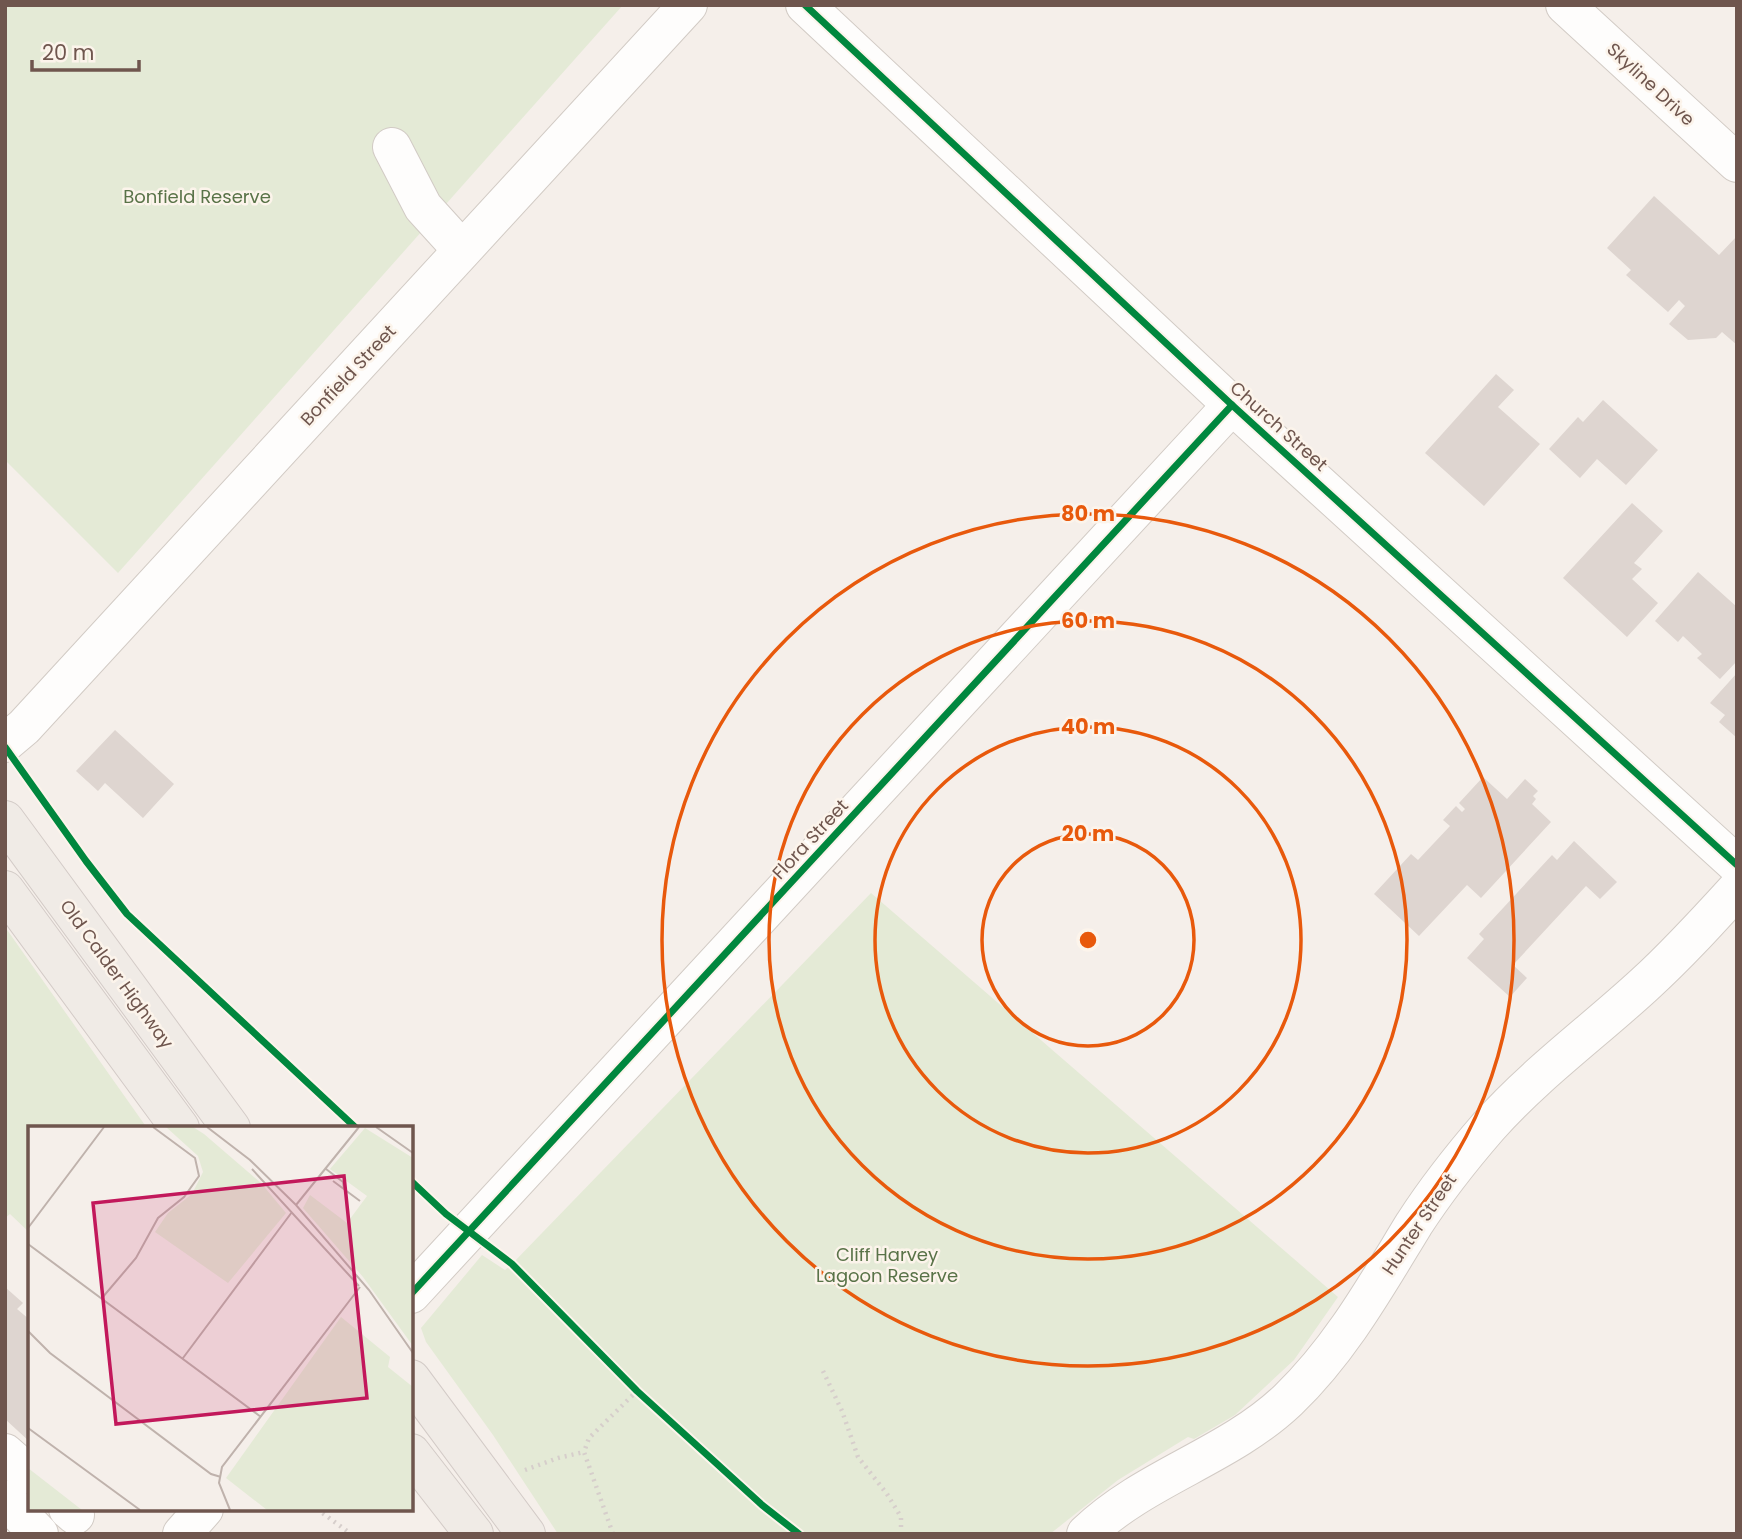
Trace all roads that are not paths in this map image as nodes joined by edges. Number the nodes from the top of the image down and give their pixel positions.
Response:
1 (688, 5) edge
2 (805, 5) edge
3 (1565, 5) edge
4 (392, 147) dead end
5 (1737, 163) edge
6 (463, 250) junction
7 (1232, 405) junction
8 (5, 743) edge
9 (5, 820) edge
10 (1737, 865) edge
11 (1737, 889) edge
12 (5, 890) edge
13 (179, 1126) edge
14 (230, 1126) edge
15 (413, 1292) edge
16 (413, 1383) edge
17 (5, 1452) edge
18 (413, 1456) edge
19 (28, 1473) edge
20 (5, 1499) edge
21 (202, 1511) edge
22 (39, 1534) edge
23 (182, 1534) edge
24 (474, 1534) edge
25 (526, 1534) edge
26 (1086, 1534) edge

1 - 6 street, Bonfield Street
2 - 7 street, Church Street
3 - 5 street, Skyline Drive
4 - 6 street
6 - 8 street, Bonfield Street
7 - 10 street, Church Street
7 - 15 street, Flora Street
9 - 14 main road, Old Calder Highway
11 - 26 street, Hunter Street
12 - 13 main road
16 - 25 main road
17 - 19 street
18 - 24 main road
20 - 22 street
21 - 23 street

